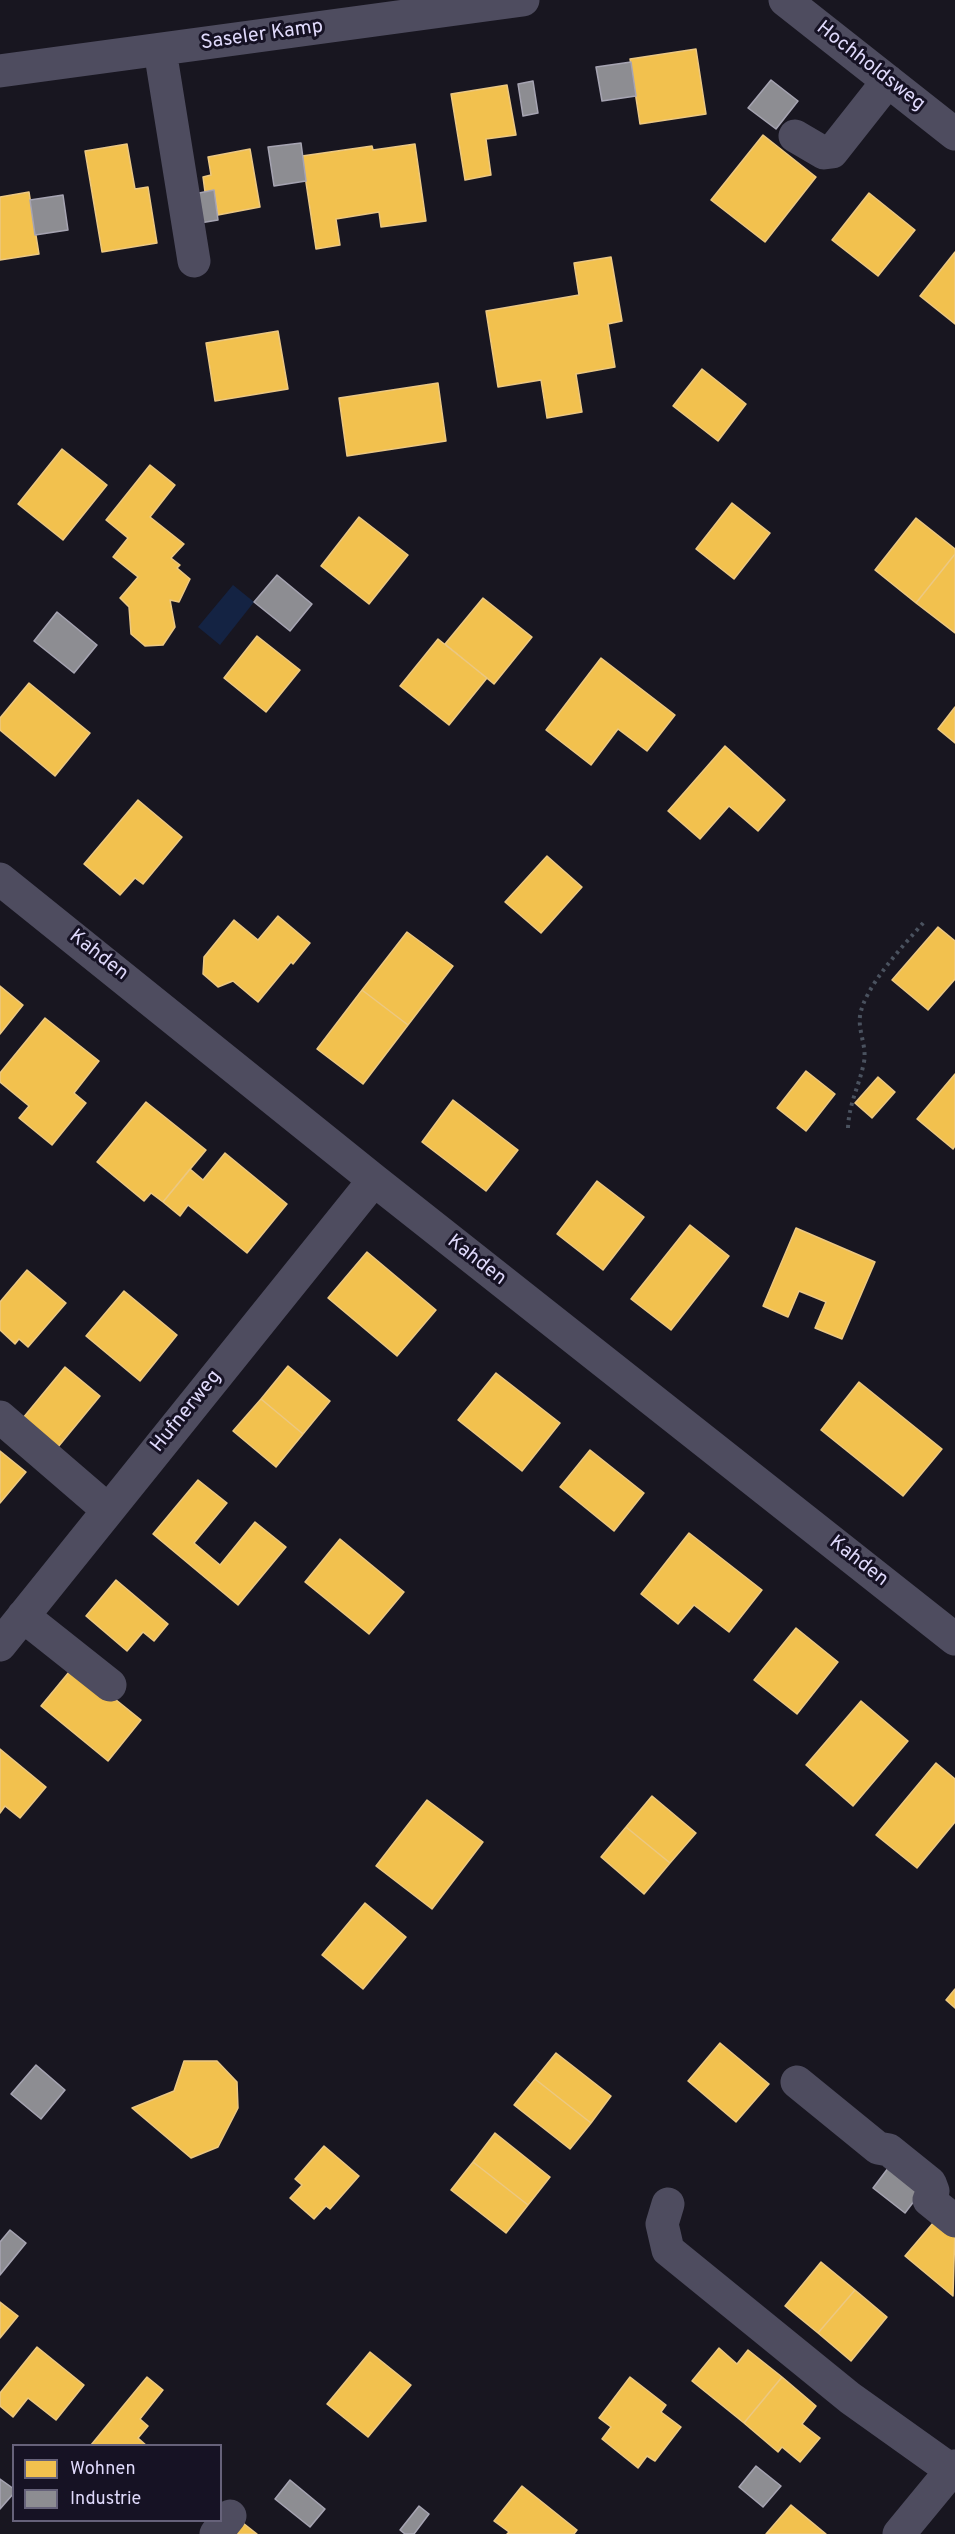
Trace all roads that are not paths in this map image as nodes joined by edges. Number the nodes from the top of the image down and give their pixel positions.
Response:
1 (523, 0) edge
2 (785, 0) edge
3 (160, 50) junction
4 (0, 71) edge
5 (888, 81) junction
6 (955, 134) edge
7 (795, 136) dead end
8 (194, 261) dead end
9 (0, 879) edge
10 (374, 1180) junction
11 (0, 1417) edge
12 (108, 1510) junction
13 (23, 1617) junction
14 (955, 1639) edge
15 (0, 1645) edge
16 (110, 1685) dead end
17 (797, 2082) dead end
18 (668, 2204) dead end
19 (955, 2221) edge
20 (953, 2468) edge
21 (903, 2532) edge

1 - 3 street, Saseler Kamp
2 - 5 street, Hochholdsweg
3 - 4 street, Saseler Kamp
3 - 8 street
5 - 6 street, Hochholdsweg
5 - 7 street
9 - 10 street, Kahden
10 - 12 street, Hufnerweg
10 - 14 street, Kahden
11 - 12 street
12 - 13 street, Hufnerweg
13 - 15 street, Hufnerweg
13 - 16 street
17 - 19 street
18 - 20 street
20 - 21 street

